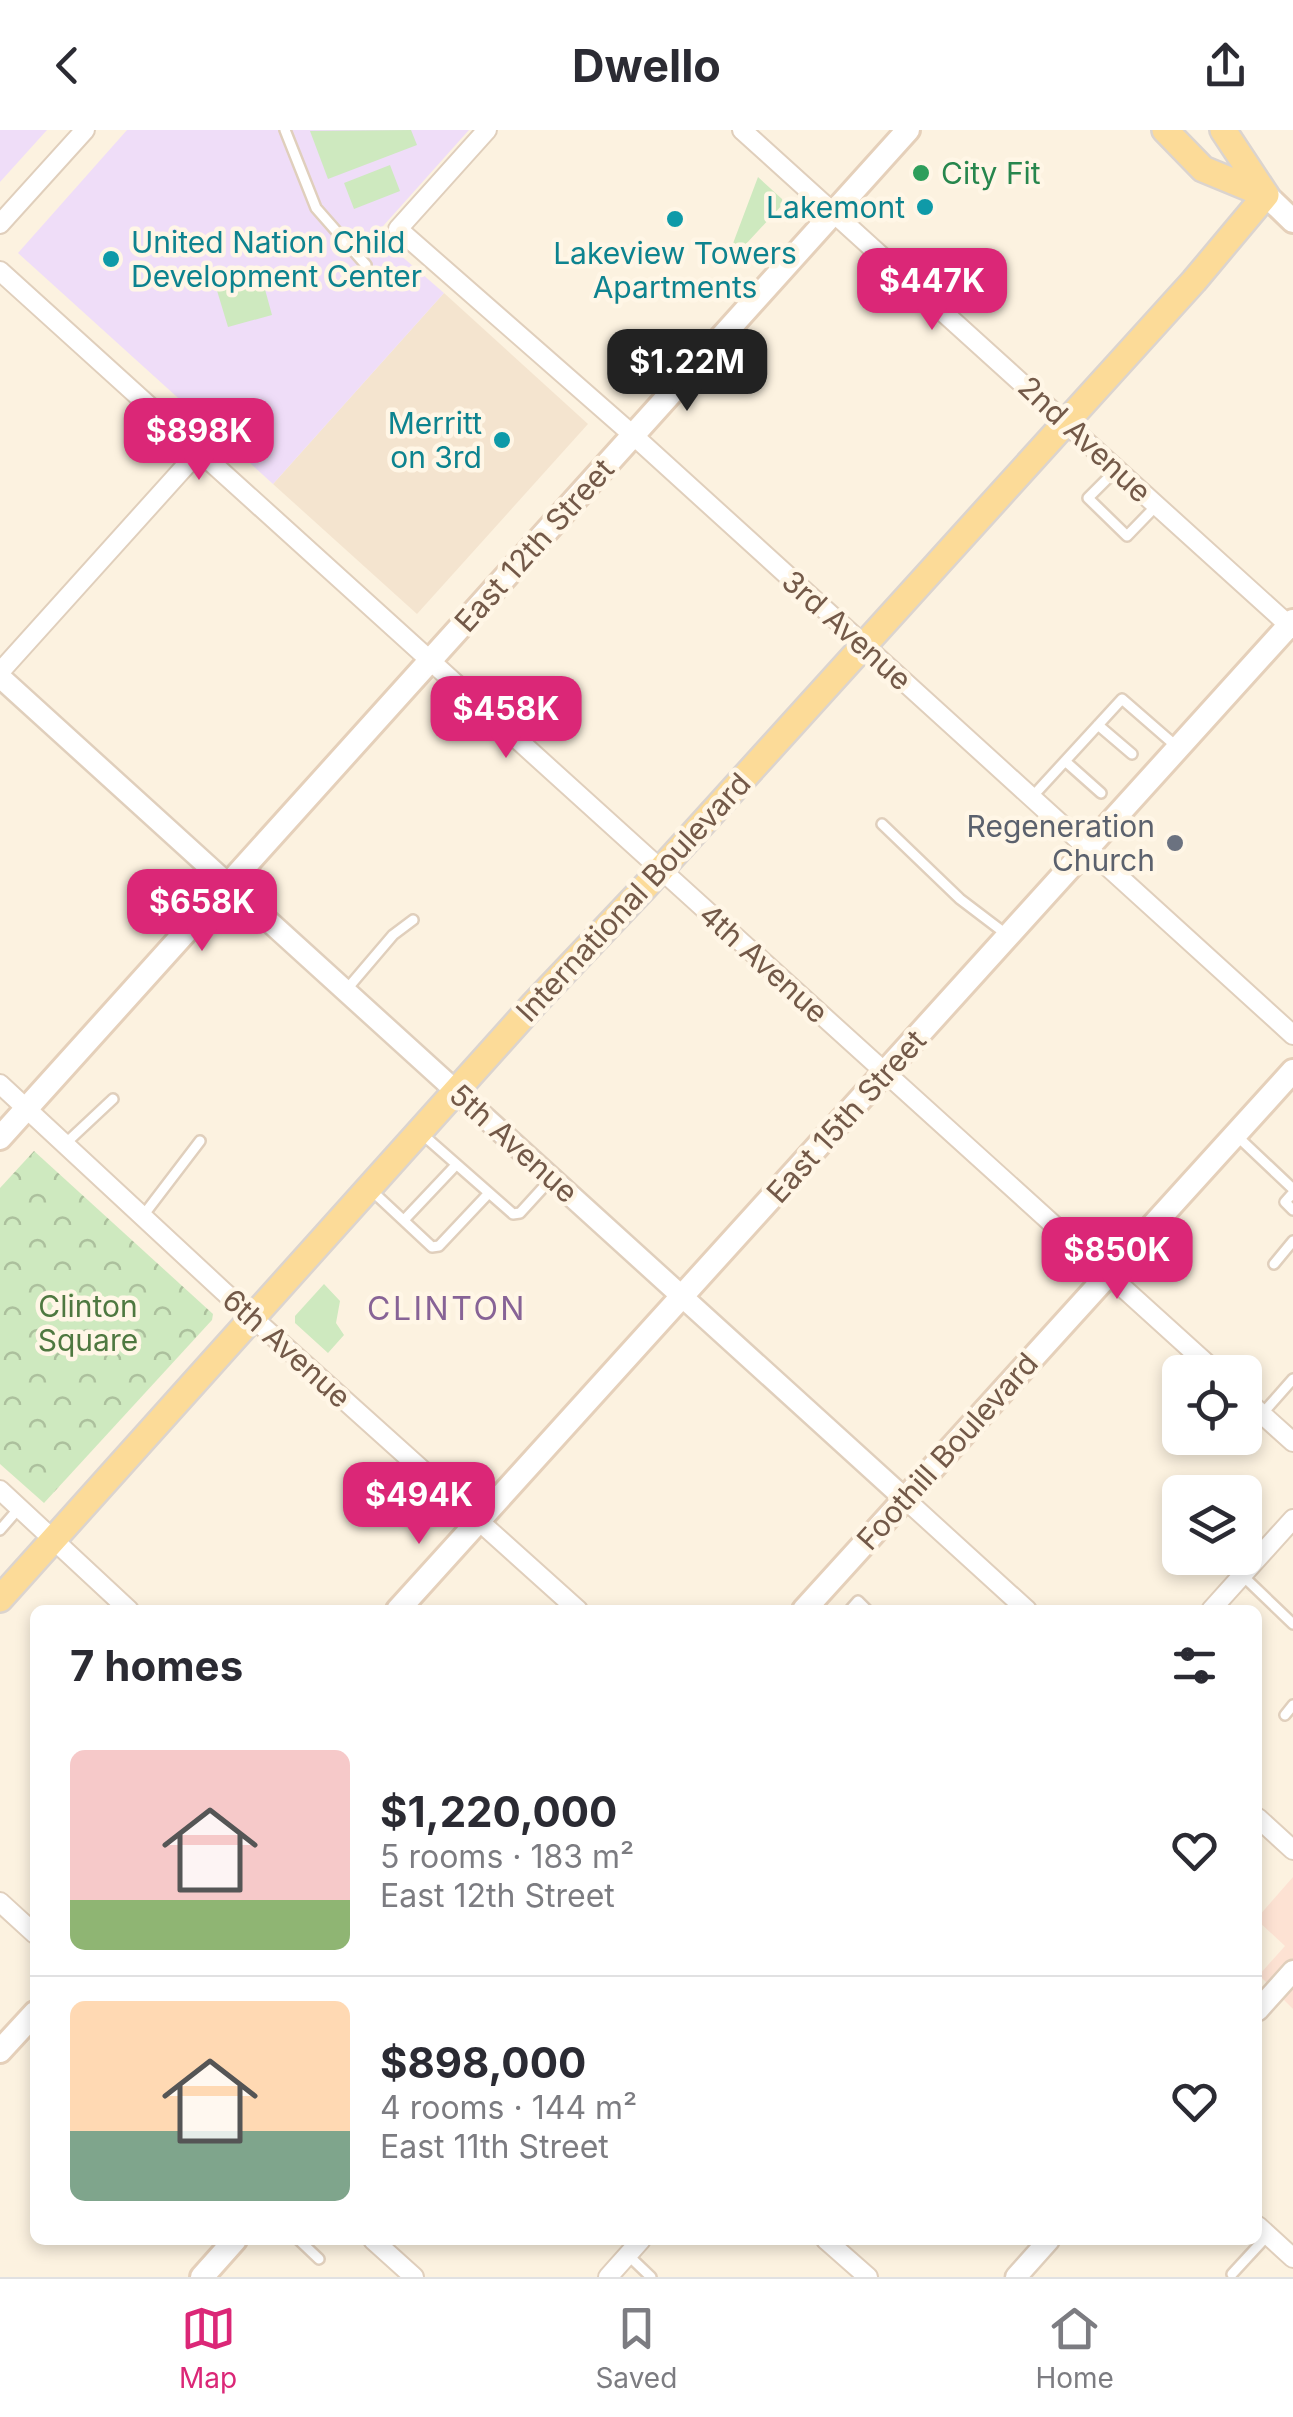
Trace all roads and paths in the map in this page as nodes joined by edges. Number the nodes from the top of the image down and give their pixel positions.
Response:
1 (85, 130) edge
2 (284, 130) edge
3 (486, 130) edge
4 (742, 130) edge
5 (908, 130) edge
6 (1165, 130) edge
7 (1223, 130) edge
8 (1266, 195) junction
9 (832, 210) junction
10 (1293, 221) edge
11 (0, 224) edge
12 (366, 265) dead end
13 (0, 271) edge
14 (1065, 420) junction
15 (634, 436) junction
16 (199, 451) junction
17 (1117, 469) junction
18 (1157, 506) junction
19 (1292, 625) edge
20 (862, 643) junction
21 (430, 660) junction
22 (0, 674) edge
23 (1098, 725) junction
24 (1178, 748) junction
25 (1132, 754) dead end
26 (1065, 760) junction
27 (1100, 793) dead end
28 (1030, 799) junction
29 (882, 824) dead end
30 (1086, 849) junction
31 (661, 869) junction
32 (228, 885) junction
33 (413, 920) dead end
34 (1008, 936) junction
35 (346, 991) junction
36 (1293, 1035) edge
37 (1293, 1071) edge
38 (884, 1074) junction
39 (0, 1084) edge
40 (456, 1091) junction
41 (113, 1098) dead end
42 (26, 1110) junction
43 (420, 1132) junction
44 (1235, 1134) junction
45 (0, 1138) edge
46 (200, 1142) dead end
47 (64, 1145) junction
48 (456, 1165) junction
49 (552, 1178) junction
50 (369, 1188) junction
51 (1293, 1191) edge
52 (488, 1194) junction
53 (1293, 1210) edge
54 (142, 1217) junction
55 (404, 1220) junction
56 (1293, 1240) edge
57 (1274, 1264) dead end
58 (1106, 1274) junction
59 (681, 1297) junction
60 (255, 1318) junction
61 (1197, 1355) edge
62 (1293, 1379) edge
63 (1262, 1414) joint
64 (1293, 1442) edge
65 (0, 1490) edge
66 (905, 1499) junction
67 (20, 1507) junction
68 (1293, 1519) edge
69 (479, 1520) junction
70 (0, 1530) edge
71 (54, 1540) junction
72 (1262, 1553) edge
73 (1242, 1575) joint
74 (0, 1599) edge
75 (124, 1605) edge
76 (402, 1605) edge
77 (572, 1605) edge
78 (814, 1605) edge
79 (1022, 1605) edge
80 (1215, 1605) edge
81 (1293, 1624) edge
82 (1293, 1705) edge
83 (1284, 1715) dead end
84 (1262, 1822) edge
85 (1293, 1850) edge
86 (0, 1902) edge
87 (30, 1929) edge
88 (1293, 1971) edge
89 (1262, 2006) edge
90 (30, 2018) edge
91 (0, 2051) edge
92 (1263, 2230) edge
93 (231, 2245) edge
94 (304, 2245) edge
95 (379, 2245) edge
96 (637, 2245) edge
97 (832, 2245) edge
98 (1045, 2245) edge
99 (1252, 2245) edge
100 (628, 2255) junction
101 (1293, 2258) edge
102 (319, 2259) dead end
103 (1232, 2274) dead end
104 (202, 2277) edge
105 (414, 2277) edge
106 (608, 2277) edge
107 (651, 2277) edge
108 (868, 2277) edge
109 (1016, 2277) edge

1 - 11 street
2 - 12 lane
3 - 15 street, 3rd Avenue
4 - 9 street, 2nd Avenue
5 - 9 main road, East 12th Street
6 - 8 main road
7 - 8 main road
8 - 10 main road
8 - 14 main road, International Boulevard
9 - 14 street, 2nd Avenue
9 - 15 main road, East 12th Street
13 - 16 street, 4th Avenue
14 - 17 street, 2nd Avenue
14 - 20 main road, International Boulevard
15 - 20 street, 3rd Avenue
15 - 21 main road, East 12th Street
16 - 21 street, 4th Avenue
16 - 22 street
17 - 18 street, 2nd Avenue
17 - 18 lane
18 - 19 street, 2nd Avenue
19 - 24 main road, East 15th Street
20 - 28 street, 3rd Avenue
20 - 31 main road, International Boulevard
21 - 31 street, 4th Avenue
21 - 32 main road, East 12th Street
22 - 32 street, 5th Avenue
23 - 24 lane
23 - 25 lane
23 - 26 lane
24 - 30 main road, East 15th Street
26 - 27 lane
26 - 28 lane
28 - 30 street, 3rd Avenue
29 - 34 lane
30 - 34 main road, East 15th Street
30 - 36 street, 3rd Avenue
31 - 38 street, 4th Avenue
31 - 40 main road, International Boulevard
32 - 35 street, 5th Avenue
32 - 42 main road, East 12th Street
33 - 35 lane
34 - 38 main road, East 15th Street
35 - 40 street, 5th Avenue
37 - 44 main road, Foothill Boulevard
38 - 58 street, 4th Avenue
38 - 59 main road, East 15th Street
39 - 42 street, 6th Avenue
40 - 43 main road, International Boulevard
40 - 49 street, 5th Avenue
41 - 47 lane
42 - 45 main road, East 12th Street
42 - 47 street, 6th Avenue
43 - 48 lane
43 - 50 main road, International Boulevard
44 - 51 lane
44 - 58 main road, Foothill Boulevard
46 - 54 lane
47 - 54 street, 6th Avenue
48 - 52 lane
48 - 55 lane
49 - 52 lane
49 - 59 street, 5th Avenue
50 - 55 lane
50 - 60 main road, International Boulevard
51 - 53 lane
52 - 55 lane
54 - 60 street, 6th Avenue
56 - 57 lane
58 - 61 street, 4th Avenue
58 - 66 main road, Foothill Boulevard
59 - 66 street, 5th Avenue
59 - 69 main road, East 15th Street
60 - 69 street, 6th Avenue
60 - 71 main road, International Boulevard
62 - 63 lane
63 - 64 street
65 - 67 street
66 - 78 main road, Foothill Boulevard
66 - 79 street, 5th Avenue
67 - 70 lane
67 - 71 street
68 - 72 street
69 - 76 main road, East 15th Street
69 - 77 street, 6th Avenue
71 - 74 main road, International Boulevard
71 - 75 street
73 - 80 street
73 - 81 lane
82 - 83 lane
84 - 85 street
86 - 87 street
88 - 89 street
90 - 91 main road
92 - 101 street
93 - 104 main road
94 - 102 lane
95 - 105 street
96 - 100 street
97 - 108 street
98 - 109 street
99 - 103 lane
100 - 106 street
100 - 107 lane

